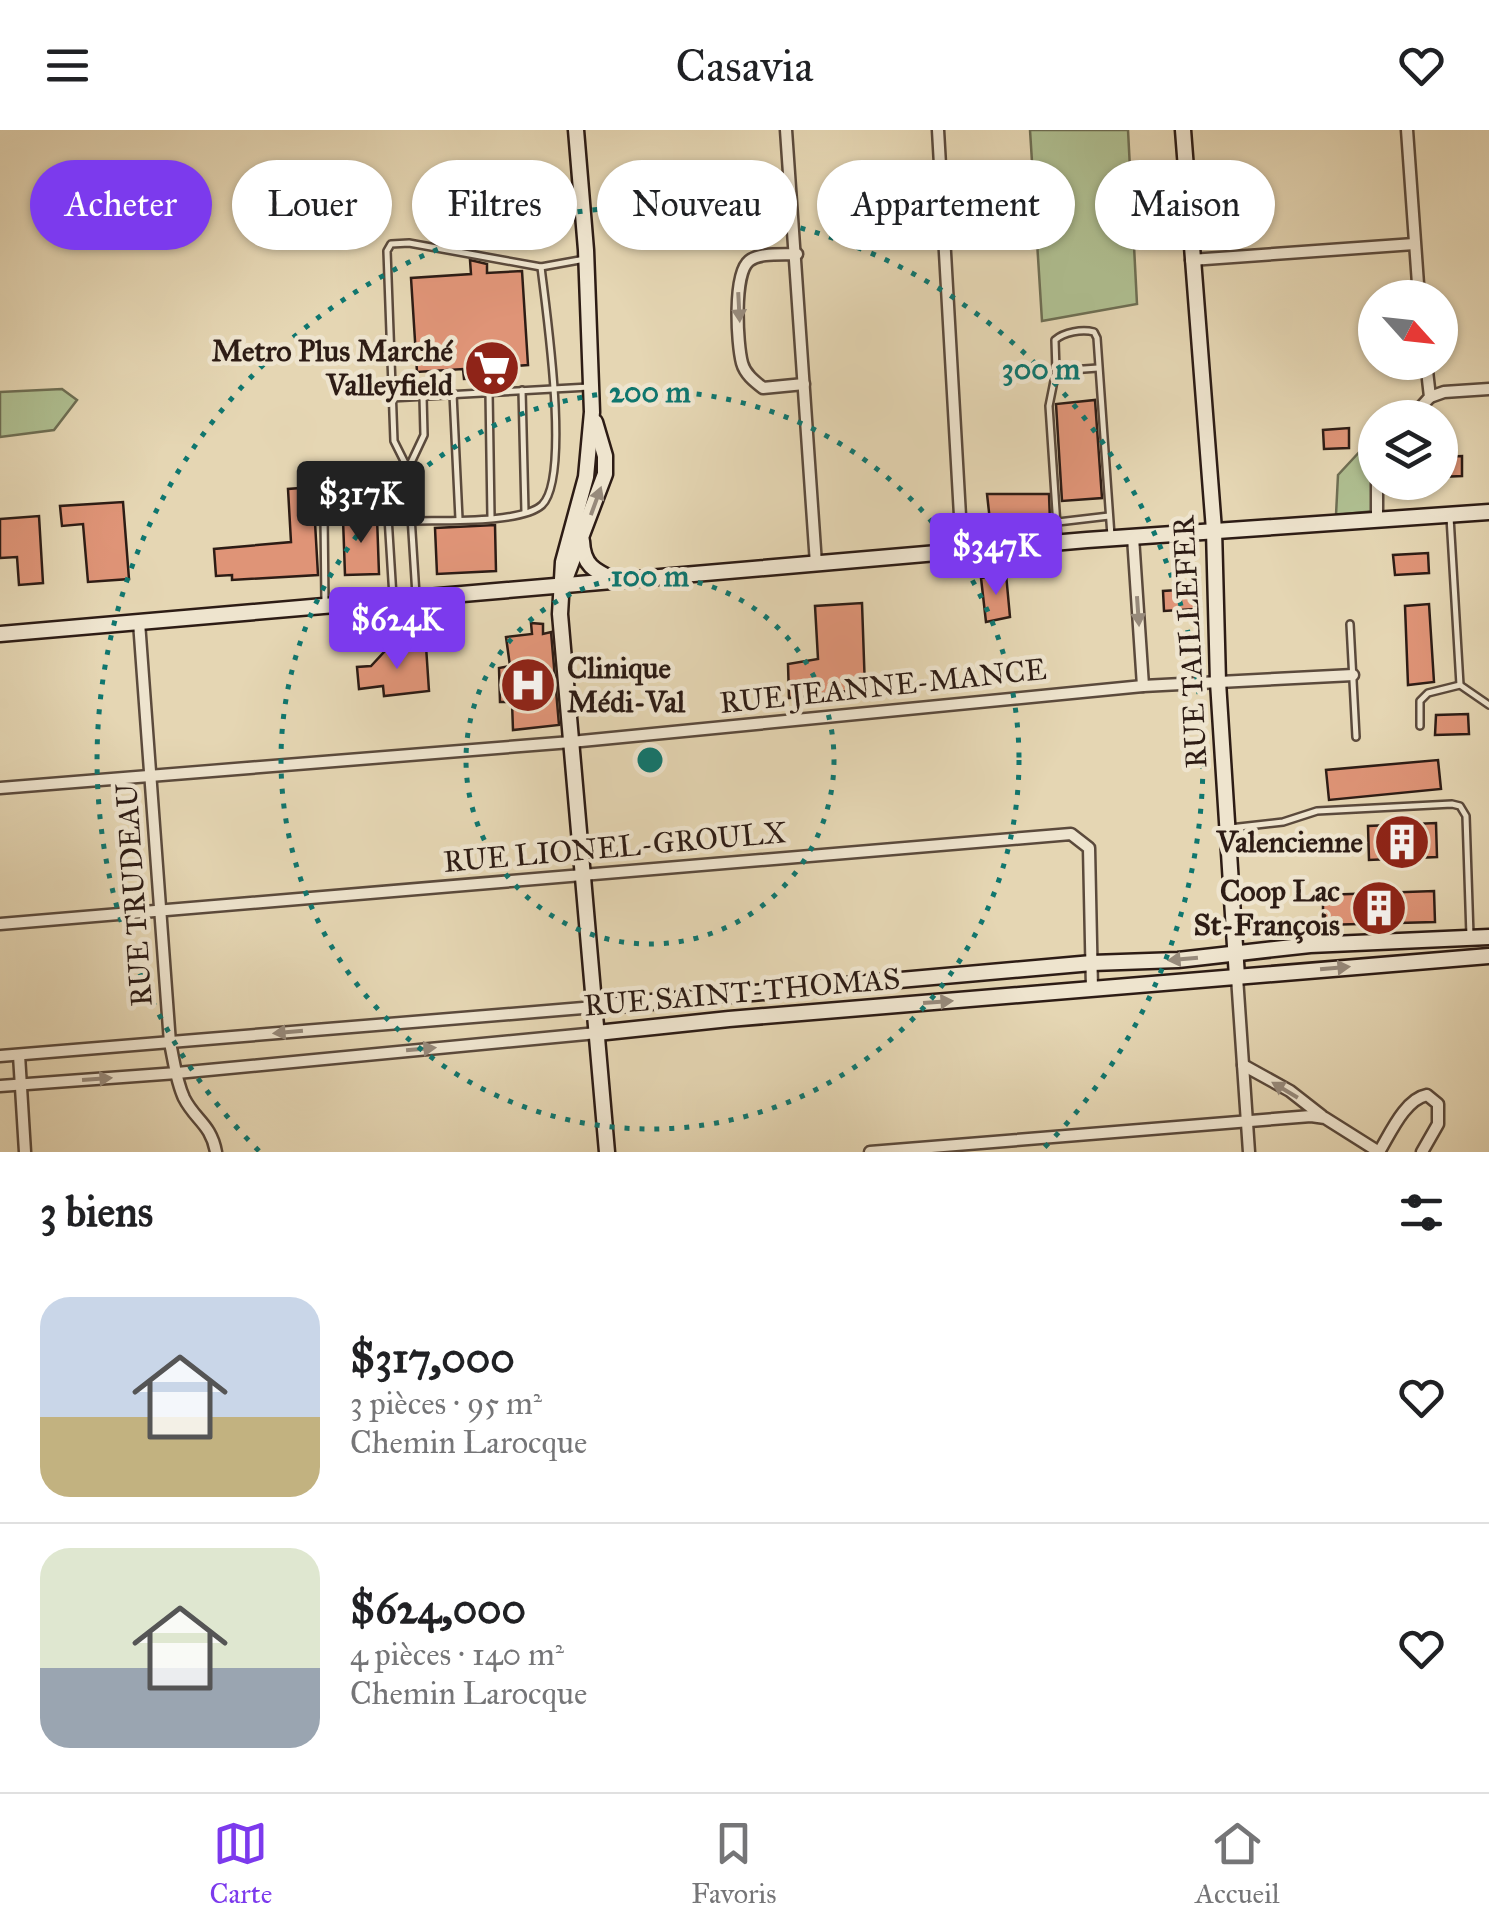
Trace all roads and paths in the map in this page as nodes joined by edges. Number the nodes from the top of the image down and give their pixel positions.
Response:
1 (576, 130) edge
2 (786, 130) edge
3 (938, 130) edge
4 (1182, 130) edge
5 (1407, 130) edge
6 (1414, 244) junction
7 (797, 254) junction
8 (587, 259) junction
9 (1191, 260) junction
10 (542, 266) junction
11 (1418, 280) edge
12 (1099, 368) junction
13 (1056, 371) junction
14 (1428, 380) edge
15 (804, 384) junction
16 (592, 386) junction
17 (554, 388) junction
18 (1489, 389) edge
19 (522, 390) junction
20 (488, 392) junction
21 (453, 394) junction
22 (423, 396) junction
23 (1430, 397) junction
24 (391, 398) junction
25 (1427, 400) edge
26 (592, 412) junction
27 (408, 469) junction
28 (1377, 500) edge
29 (524, 512) junction
30 (1489, 512) edge
31 (1450, 514) junction
32 (1110, 516) junction
33 (491, 517) junction
34 (458, 518) junction
35 (1377, 519) junction
36 (412, 521) junction
37 (1056, 522) junction
38 (1214, 530) junction
39 (1133, 537) junction
40 (582, 538) junction
41 (1111, 539) junction
42 (1058, 543) junction
43 (962, 552) junction
44 (816, 564) junction
45 (617, 581) junction
46 (561, 586) junction
47 (416, 598) junction
48 (394, 600) junction
49 (325, 606) junction
50 (139, 622) junction
51 (1350, 624) dead end
52 (0, 634) edge
53 (1353, 676) junction
54 (1218, 682) junction
55 (1460, 685) junction
56 (1143, 686) junction
57 (1489, 705) edge
58 (1420, 726) dead end
59 (1356, 737) dead end
60 (571, 742) junction
61 (151, 776) junction
62 (0, 788) edge
63 (1227, 828) junction
64 (583, 875) junction
65 (161, 910) junction
66 (0, 924) edge
67 (1489, 936) edge
68 (1470, 938) junction
69 (1235, 954) junction
70 (1489, 956) edge
71 (1092, 963) junction
72 (1238, 977) junction
73 (1092, 988) junction
74 (594, 1007) junction
75 (597, 1033) junction
76 (170, 1043) junction
77 (19, 1055) junction
78 (0, 1056) edge
79 (1243, 1065) junction
80 (177, 1073) junction
81 (21, 1084) junction
82 (0, 1086) edge
83 (1324, 1118) junction
84 (1246, 1121) junction
85 (25, 1152) edge
86 (216, 1152) edge
87 (607, 1152) edge
88 (870, 1152) edge
89 (1248, 1152) edge
90 (1379, 1152) edge
91 (1422, 1152) edge

1 - 8 street
2 - 7 street
3 - 43 street
4 - 9 street, RUE TAILLEFER
5 - 6 street
6 - 9 street
6 - 11 street
7 - 15 street
7 -> 15 street
8 - 10 lane
8 - 16 street
9 - 38 street, RUE TAILLEFER
10 - 17 lane
10 - 24 lane
12 - 13 lane
12 - 13 lane
12 - 32 lane
13 - 37 lane
14 - 23 street
15 - 44 street
16 - 17 lane
16 - 26 street
17 - 19 lane
17 - 29 lane
18 - 23 street
19 - 20 lane
19 - 29 lane
20 - 21 lane
20 - 33 lane
21 - 22 lane
21 - 34 lane
22 - 24 lane
22 - 27 lane
23 - 25 street
24 - 27 lane
40 -> 26 street
26 - 46 street
27 - 36 lane
28 - 35 street
29 - 33 lane
30 - 31 street
31 - 35 street
31 - 55 lane
32 - 37 lane
32 - 41 lane
33 - 34 lane
34 - 36 lane
35 - 38 street
36 - 47 lane
37 - 42 lane
38 - 39 street
38 - 54 street, RUE TAILLEFER
39 - 41 street
39 -> 56 street
40 - 45 street
40 - 46 street
41 - 42 street
42 - 43 street
43 - 44 street
44 - 45 street
45 - 46 street
46 - 47 street
46 - 60 street
47 - 48 street
48 - 49 street
48 - 49 lane
49 - 50 street
50 - 52 street
50 - 61 street, RUE TRUDEAU
51 - 53 lane
53 - 54 street, RUE JEANNE-MANCE
53 - 59 lane
54 - 56 street, RUE JEANNE-MANCE
54 - 63 street, RUE TAILLEFER
55 - 57 lane
55 - 58 lane
56 - 60 street, RUE JEANNE-MANCE
60 - 61 street, RUE JEANNE-MANCE
60 - 64 street
61 - 62 street, RUE JEANNE-MANCE
61 - 65 street, RUE TRUDEAU
63 - 68 lane
63 - 69 street, RUE TAILLEFER
64 - 65 street, RUE LIONEL-GROULX
64 - 71 street, RUE LIONEL-GROULX
64 - 74 street
65 - 66 street, RUE LIONEL-GROULX
65 - 76 street, RUE TRUDEAU
67 - 68 street, RUE SAINT-THOMAS
68 - 69 street, RUE SAINT-THOMAS
69 -> 71 street, RUE SAINT-THOMAS
69 - 72 street, RUE TAILLEFER
72 -> 70 street, RUE SAINT-THOMAS
71 - 73 street, RUE LIONEL-GROULX
71 - 74 street, RUE SAINT-THOMAS
72 - 73 street, RUE SAINT-THOMAS
72 - 79 street, RUE TAILLEFER
75 -> 73 street, RUE SAINT-THOMAS
74 - 75 street
74 -> 76 street, RUE SAINT-THOMAS
80 -> 75 street, RUE SAINT-THOMAS
75 - 87 street
76 - 77 street, RUE SAINT-THOMAS
76 - 80 street, RUE TRUDEAU
77 - 78 street, RUE SAINT-THOMAS
77 - 81 street
83 -> 79 street
79 - 84 street, RUE TAILLEFER
81 -> 80 street, RUE SAINT-THOMAS
80 - 86 street, RUE TRUDEAU
81 - 82 street, RUE SAINT-THOMAS
81 - 85 street
83 - 84 street
83 - 90 street
84 - 88 street
84 - 89 street, RUE TAILLEFER
90 - 91 street

